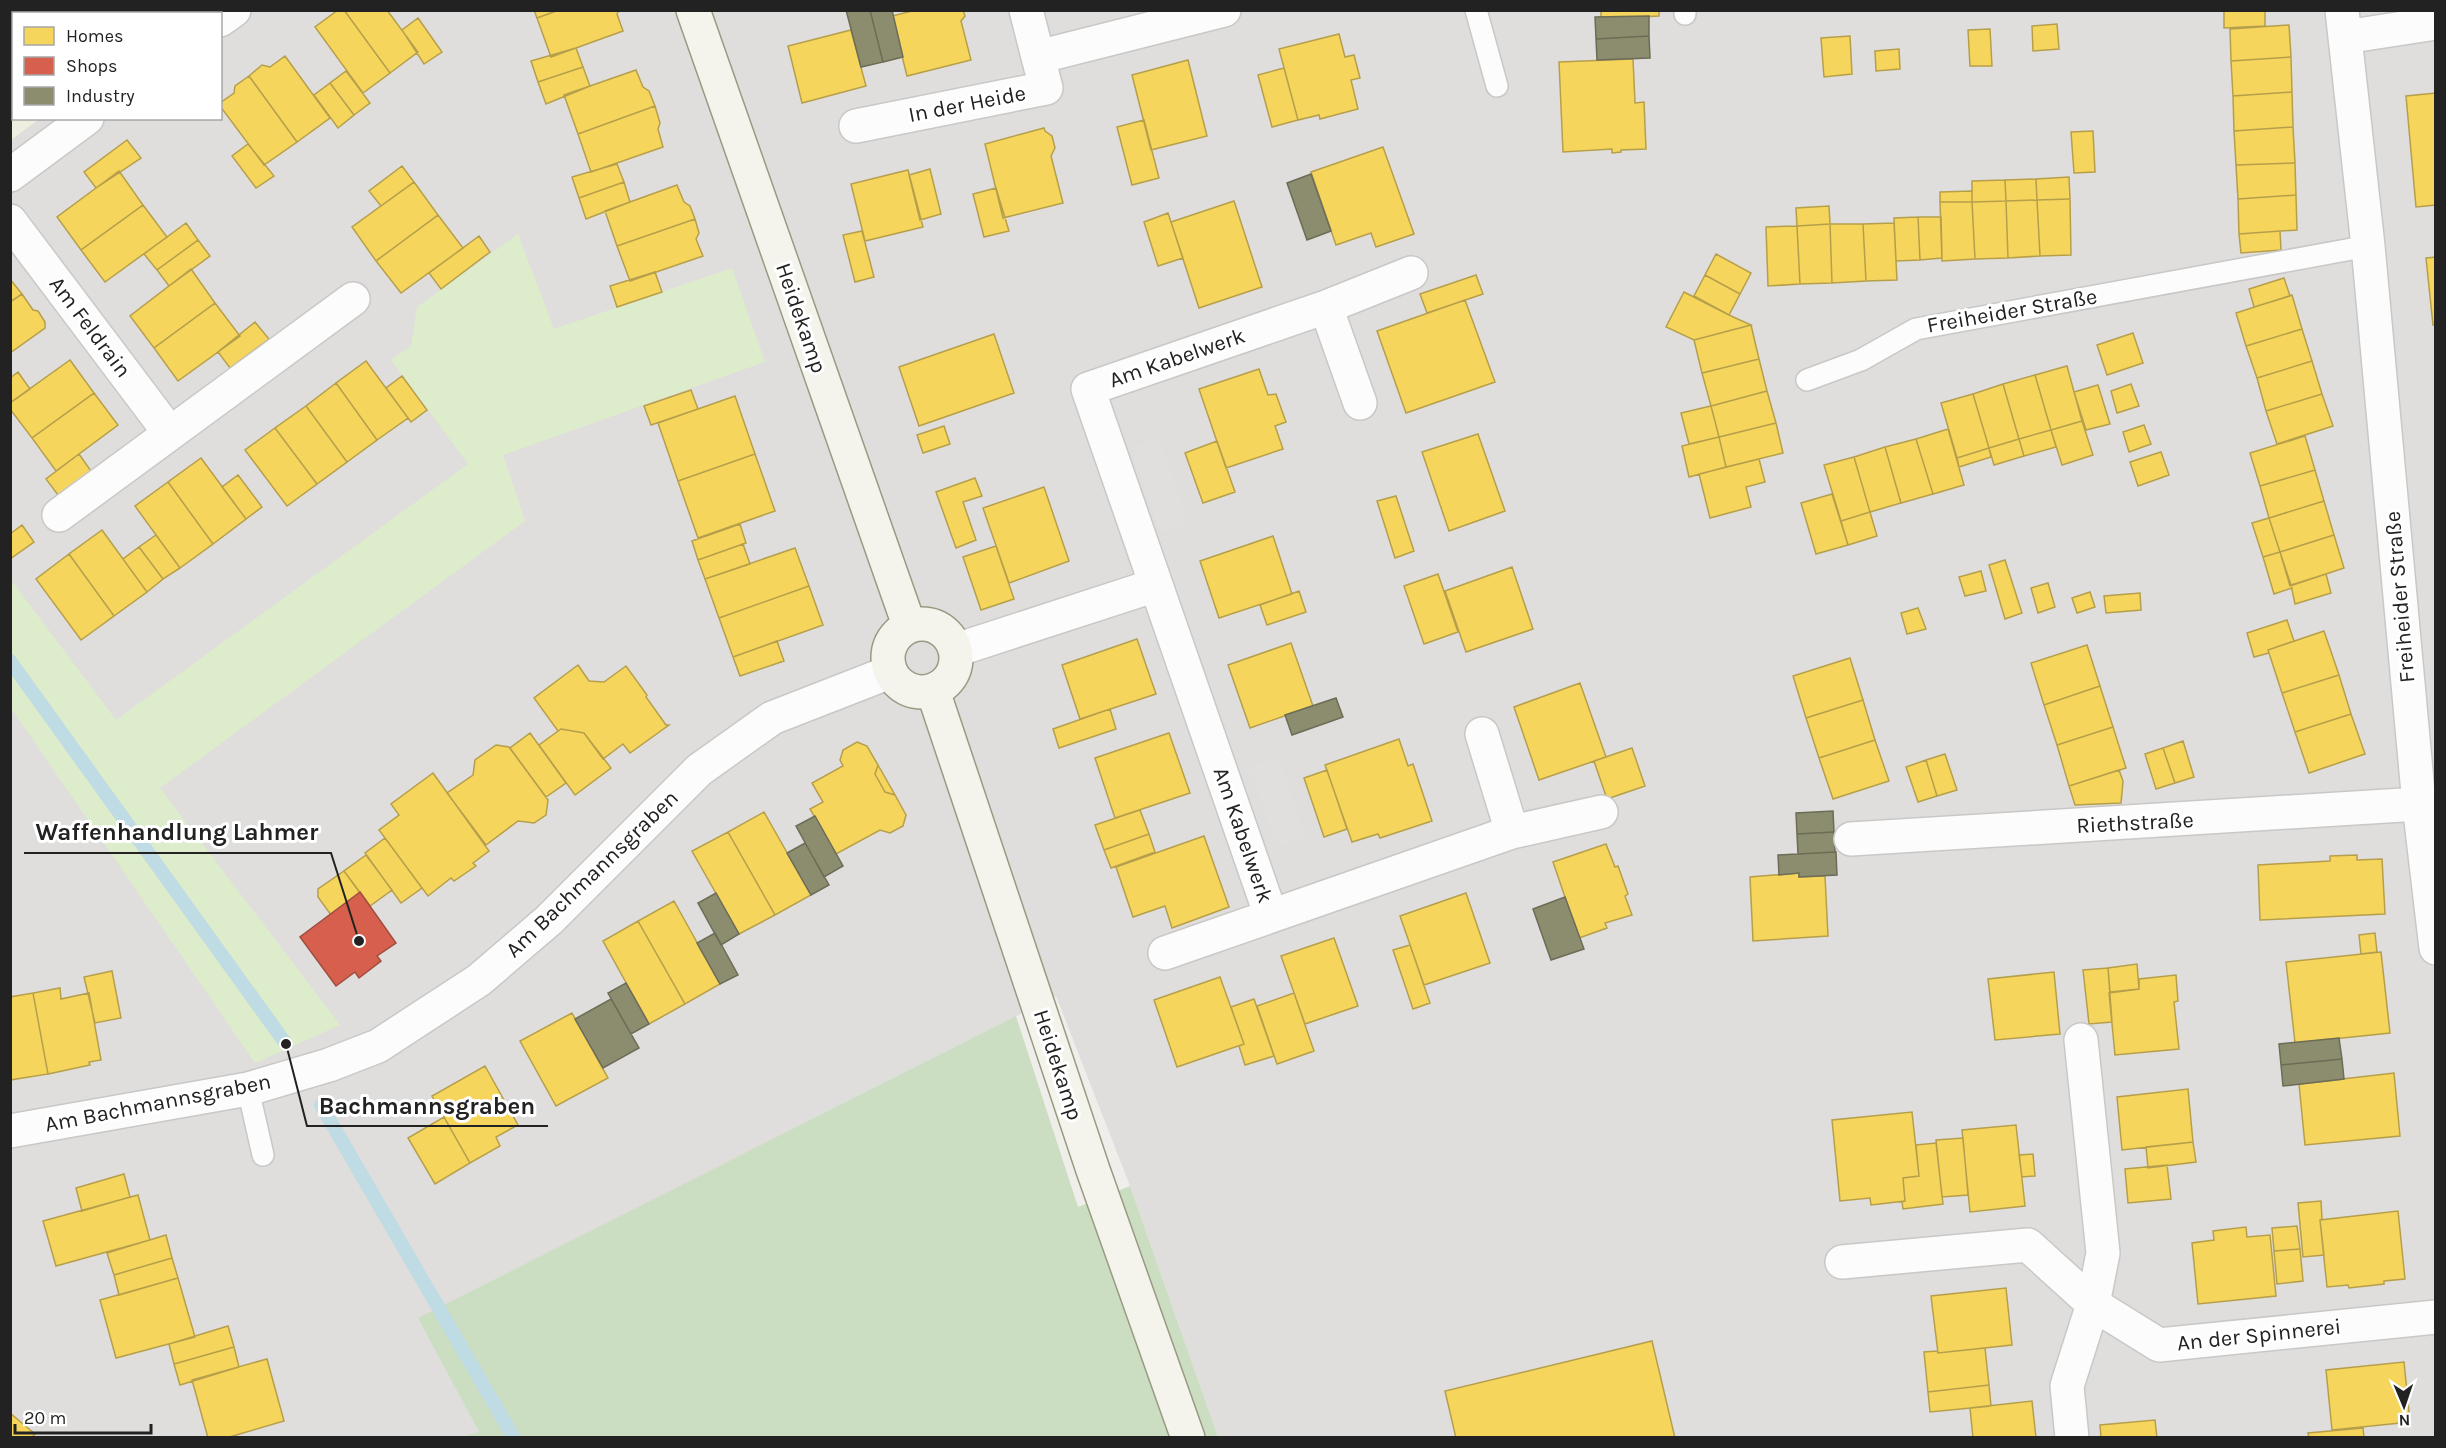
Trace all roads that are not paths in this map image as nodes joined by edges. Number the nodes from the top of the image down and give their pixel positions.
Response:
1 (693, 10) edge
2 (1026, 10) edge
3 (1224, 10) edge
4 (1476, 10) edge
5 (2344, 24) edge
6 (2436, 24) edge
7 (1038, 57) junction
8 (1497, 86) dead end
9 (84, 120) edge
10 (856, 126) dead end
11 (10, 175) edge
12 (10, 221) edge
13 (2368, 246) junction
14 (1411, 273) dead end
15 (353, 299) dead end
16 (1326, 307) junction
17 (1807, 380) dead end
18 (1360, 403) dead end
19 (169, 432) junction
20 (59, 515) dead end
21 (1156, 585) junction
22 (909, 625) junction
23 (956, 650) junction
24 (890, 672) junction
25 (933, 691) junction
26 (1482, 734) dead end
27 (2419, 804) junction
28 (1600, 812) dead end
29 (1512, 832) junction
30 (1851, 839) dead end
31 (1271, 916) junction
32 (2436, 948) edge
33 (1165, 953) dead end
34 (2081, 1041) dead end
35 (248, 1089) junction
36 (10, 1131) edge
37 (263, 1155) dead end
38 (1842, 1262) dead end
39 (2093, 1304) junction
40 (2436, 1317) edge
41 (1188, 1437) edge
42 (2072, 1437) edge

1 - 22 street, Heidekamp
2 - 7 street, In der Heide
3 - 7 street, In der Heide
4 - 8 lane
5 - 6 street
5 - 13 street, Freiheider Straße
7 - 10 street, In der Heide
9 - 11 street
12 - 19 street, Am Feldrain
13 - 17 lane, Freiheider Straße
13 - 27 street, Freiheider Straße
14 - 16 street, Am Kabelwerk
15 - 19 street
16 - 18 street
16 - 21 street, Am Kabelwerk
19 - 20 street
21 - 23 street
21 - 31 street, Am Kabelwerk
22 - 23 street
22 - 24 street
23 - 25 street
24 - 25 street
24 - 35 street, Am Bachmannsgraben
25 - 41 street, Heidekamp
26 - 29 street
27 - 30 street, Riethstraße
27 - 32 street, Freiheider Straße
28 - 29 street, Am Kabelwerk
29 - 31 street, Am Kabelwerk
31 - 33 street, Am Kabelwerk
34 - 39 street
35 - 36 street, Am Bachmannsgraben
35 - 37 lane
38 - 39 street, An der Spinnerei
39 - 40 street, An der Spinnerei
39 - 42 street

